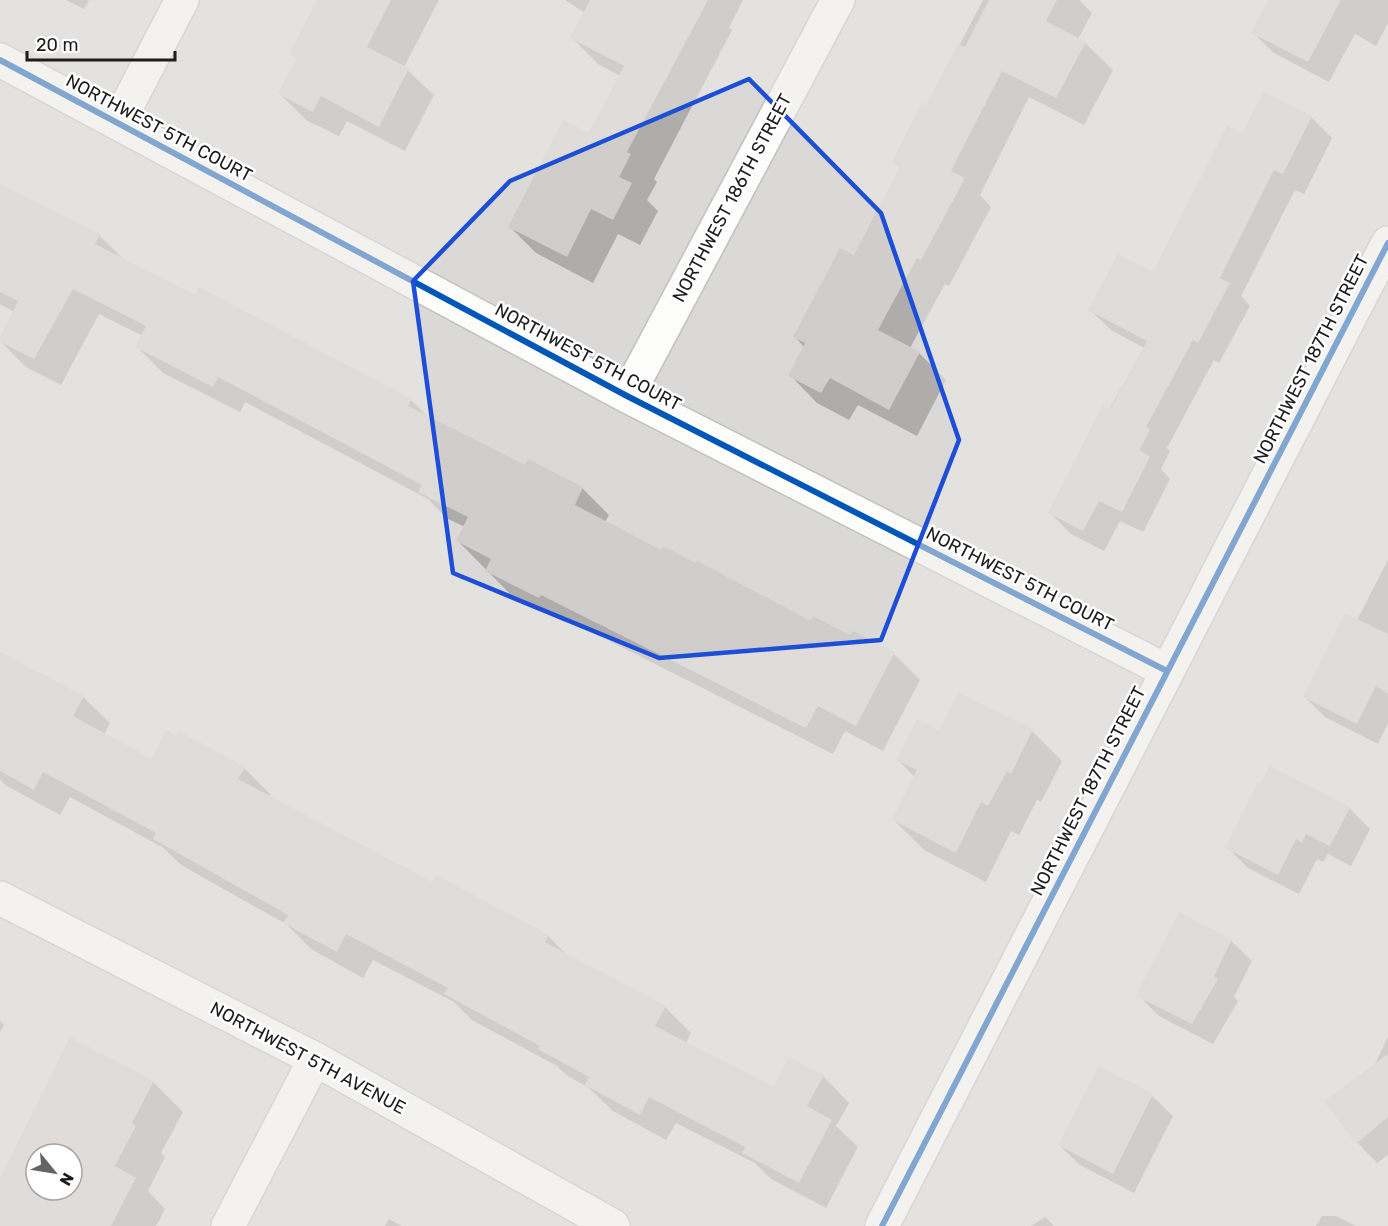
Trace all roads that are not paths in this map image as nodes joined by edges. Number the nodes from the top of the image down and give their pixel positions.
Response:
1 (182, 0) edge
2 (838, 0) edge
3 (0, 60) edge
4 (118, 123) junction
5 (1388, 243) edge
6 (627, 396) junction
7 (1167, 671) junction
8 (0, 898) edge
9 (315, 1059) junction
10 (228, 1226) edge
11 (613, 1226) edge
12 (882, 1226) edge

1 - 4 street
2 - 6 street, NORTHWEST 186TH STREET
3 - 4 street, NORTHWEST 5TH COURT
4 - 6 street, NORTHWEST 5TH COURT
5 - 7 street, NORTHWEST 187TH STREET
6 - 7 street, NORTHWEST 5TH COURT
7 - 12 street, NORTHWEST 187TH STREET
8 - 9 street, NORTHWEST 5TH AVENUE
9 - 10 street
9 - 11 street, NORTHWEST 5TH AVENUE

